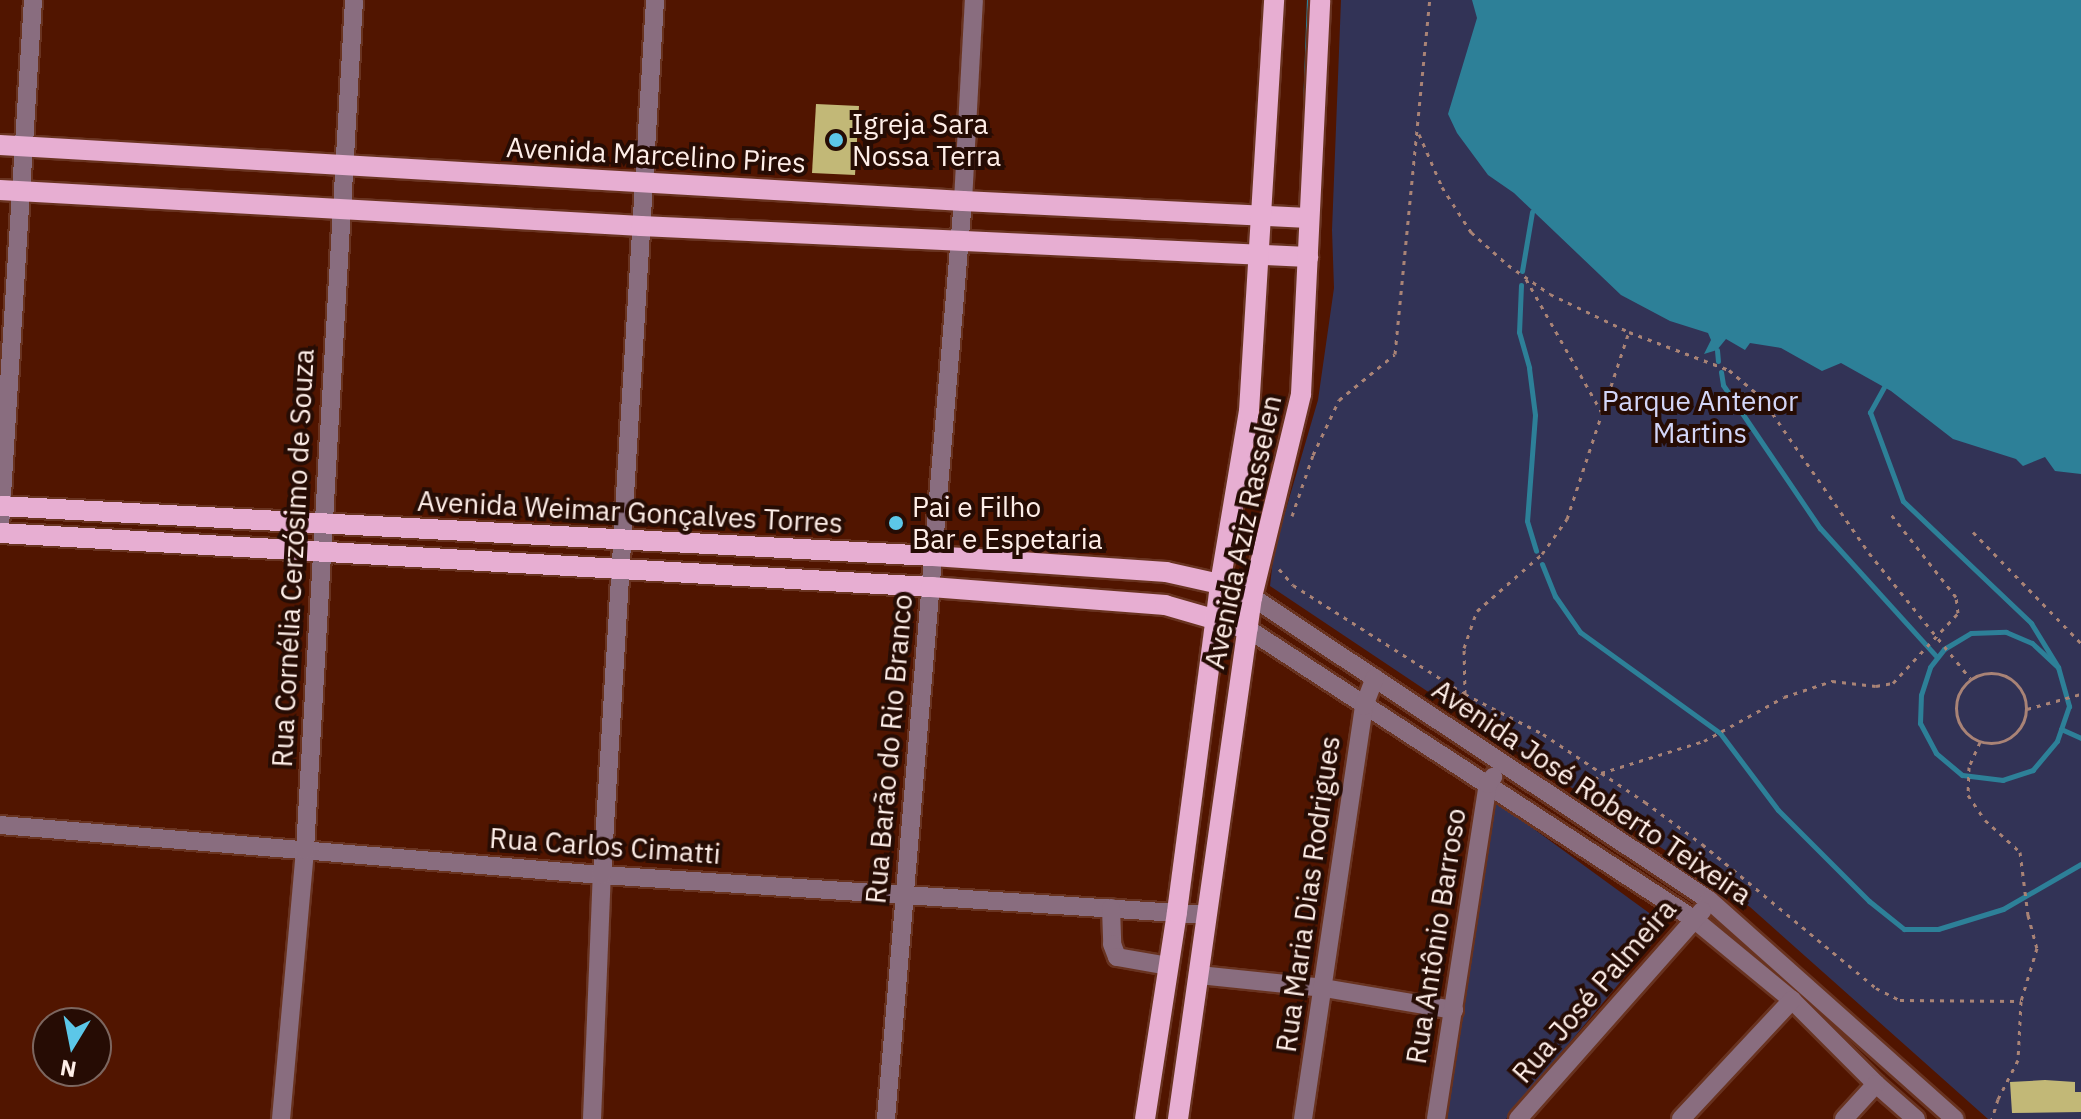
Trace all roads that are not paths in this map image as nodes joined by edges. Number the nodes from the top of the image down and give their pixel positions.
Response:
1 (33, 0) edge
2 (354, 0) edge
3 (655, 0) edge
4 (974, 0) edge
5 (1274, 0) edge
6 (1320, 0) edge
7 (0, 145) edge
8 (26, 146) junction
9 (343, 165) junction
10 (644, 181) junction
11 (0, 190) edge
12 (23, 191) junction
13 (963, 201) junction
14 (340, 209) junction
15 (1262, 215) junction
16 (1309, 218) junction
17 (641, 226) junction
18 (960, 238) junction
19 (1260, 255) junction
20 (1308, 257) junction
21 (1, 506) edge
22 (324, 524) junction
23 (0, 530) edge
24 (623, 541) junction
25 (323, 551) junction
26 (933, 556) junction
27 (621, 569) junction
28 (1220, 584) junction
29 (931, 587) junction
30 (1252, 597) junction
31 (1215, 617) junction
32 (1248, 629) junction
33 (1375, 678) junction
34 (1364, 706) junction
35 (1501, 764) junction
36 (1488, 784) junction
37 (0, 825) edge
38 (305, 850) junction
39 (602, 875) junction
40 (905, 894) junction
41 (1709, 900) junction
42 (1111, 908) junction
43 (1177, 912) junction
44 (1207, 915) junction
45 (1695, 920) junction
46 (1169, 966) junction
47 (1199, 975) junction
48 (1324, 988) junction
49 (1792, 1000) junction
50 (1454, 1010) junction
51 (1876, 1084) junction
52 (281, 1119) edge
53 (592, 1119) edge
54 (886, 1119) edge
55 (1145, 1119) edge
56 (1178, 1119) edge
57 (1303, 1119) edge
58 (1436, 1119) edge
59 (1518, 1119) edge
60 (1681, 1119) edge
61 (1844, 1119) edge
62 (1916, 1119) edge
63 (1955, 1119) edge

1 - 8 street
2 - 9 street, Rua Cornélia Cerzósimo de Souza
3 - 10 street
4 - 13 street, Rua Barão do Rio Branco
5 - 15 main road, Avenida Aziz Rasselen
6 - 16 main road, Avenida Aziz Rasselen
7 - 8 main road, Avenida Marcelino Pires
8 - 9 main road, Avenida Marcelino Pires
8 - 12 street
9 - 10 main road, Avenida Marcelino Pires
9 - 14 street, Rua Cornélia Cerzósimo de Souza
10 - 13 main road, Avenida Marcelino Pires
10 - 17 street
11 - 12 main road
12 - 14 main road
12 - 21 street
13 - 15 main road, Avenida Marcelino Pires
13 - 18 street, Rua Barão do Rio Branco
14 - 17 main road
14 - 22 street, Rua Cornélia Cerzósimo de Souza
15 - 16 main road, Avenida Marcelino Pires
15 - 19 main road, Avenida Aziz Rasselen
16 - 20 main road, Avenida Aziz Rasselen
17 - 18 main road
17 - 24 street
18 - 19 main road
18 - 26 street, Rua Barão do Rio Branco
19 - 20 main road
19 - 28 main road, Avenida Aziz Rasselen
20 - 30 main road, Avenida Aziz Rasselen
21 - 22 main road, Avenida Weimar Gonçalves Torres
21 - 23 street
22 - 24 main road, Avenida Weimar Gonçalves Torres
22 - 25 street, Rua Cornélia Cerzósimo de Souza
23 - 25 main road, Avenida Weimar Gonçalves Torres
24 - 26 main road, Avenida Weimar Gonçalves Torres
24 - 27 street
25 - 27 main road, Avenida Weimar Gonçalves Torres
25 - 38 street, Rua Cornélia Cerzósimo de Souza
26 - 28 main road, Avenida Weimar Gonçalves Torres
26 - 29 street, Rua Barão do Rio Branco
27 - 29 main road, Avenida Weimar Gonçalves Torres
27 - 39 street
28 - 30 main road, Avenida Weimar Gonçalves Torres
28 - 31 main road, Avenida Aziz Rasselen
29 - 31 main road, Avenida Weimar Gonçalves Torres
29 - 40 street, Rua Barão do Rio Branco
30 - 32 main road, Avenida Aziz Rasselen
30 - 33 street, Avenida José Roberto Teixeira
31 - 32 main road, Avenida José Roberto Teixeira
31 - 43 main road, Avenida Aziz Rasselen
32 - 34 street, Avenida José Roberto Teixeira
32 - 44 main road, Avenida Aziz Rasselen
33 - 34 street, Rua Maria Dias Rodrigues
33 - 35 street, Avenida José Roberto Teixeira
34 - 36 street, Avenida José Roberto Teixeira
34 - 48 street, Rua Maria Dias Rodrigues
35 - 36 street, Rua Antônio Barroso
35 - 41 street, Avenida José Roberto Teixeira
36 - 45 street, Avenida José Roberto Teixeira
36 - 50 street, Rua Antônio Barroso
37 - 38 street, Rua Carlos Cimatti
38 - 39 street, Rua Carlos Cimatti
38 - 52 street, Rua Cornélia Cerzósimo de Souza
39 - 40 street, Rua Carlos Cimatti
39 - 53 street
40 - 42 street, Rua Carlos Cimatti
40 - 54 street, Rua Barão do Rio Branco
41 - 45 street, Rua José Palmeira
41 - 63 street, Avenida José Roberto Teixeira
42 - 43 street, Rua Carlos Cimatti
42 - 46 street
43 - 44 street, Rua Carlos Cimatti
43 - 46 main road, Avenida Aziz Rasselen
44 - 47 main road, Avenida Aziz Rasselen
45 - 49 street, Avenida José Roberto Teixeira
45 - 59 street, Rua José Palmeira
46 - 55 main road, Avenida Aziz Rasselen
47 - 48 street
47 - 56 main road, Avenida Aziz Rasselen
48 - 50 street
48 - 57 street, Rua Maria Dias Rodrigues
49 - 51 street, Avenida José Roberto Teixeira
49 - 60 street
50 - 58 street, Rua Antônio Barroso
51 - 61 street
51 - 62 street, Avenida José Roberto Teixeira

